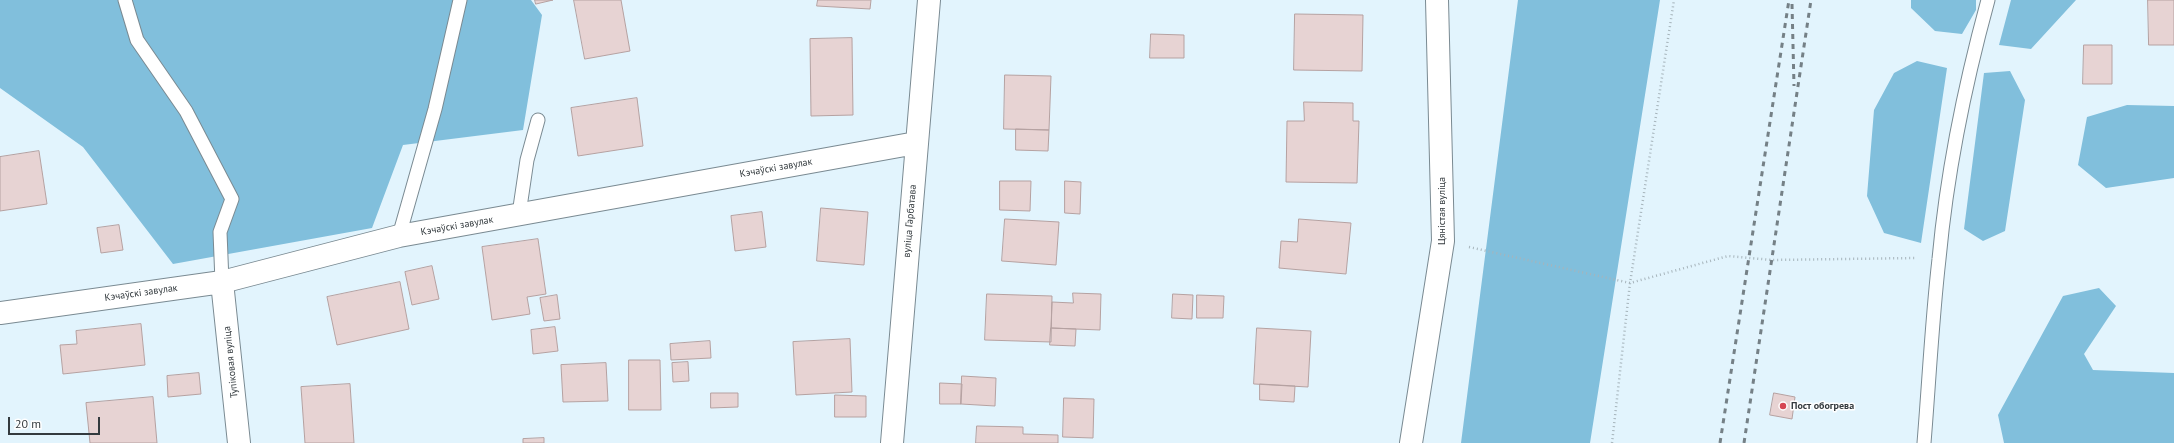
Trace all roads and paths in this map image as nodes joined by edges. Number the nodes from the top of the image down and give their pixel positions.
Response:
1 (125, 0) edge
2 (460, 0) edge
3 (928, 0) edge
4 (1437, 0) edge
5 (1674, 0) edge
6 (1988, 0) edge
7 (538, 120) dead end
8 (916, 143) junction
9 (519, 214) junction
10 (398, 236) junction
11 (1443, 241) junction
12 (1939, 258) junction
13 (222, 282) junction
14 (1630, 283) junction
15 (0, 313) edge
16 (240, 443) edge
17 (892, 443) edge
18 (1411, 443) edge
19 (1612, 443) edge
20 (1924, 443) edge

1 - 13 lane
2 - 10 lane
3 - 8 street, вуліца Гарбатава
4 - 11 street, Цяністая вуліца
5 - 14 path
6 - 12 lane
7 - 9 lane
8 - 9 street, Кэчаўскі завулак
8 - 17 street, вуліца Гарбатава
9 - 10 street, Кэчаўскі завулак
10 - 13 street, Кэчаўскі завулак
11 - 14 path
11 - 18 street, Цяністая вуліца
12 - 14 path
12 - 20 lane
13 - 15 street, Кэчаўскі завулак
13 - 16 street, Тупіковая вуліца
14 - 19 path

